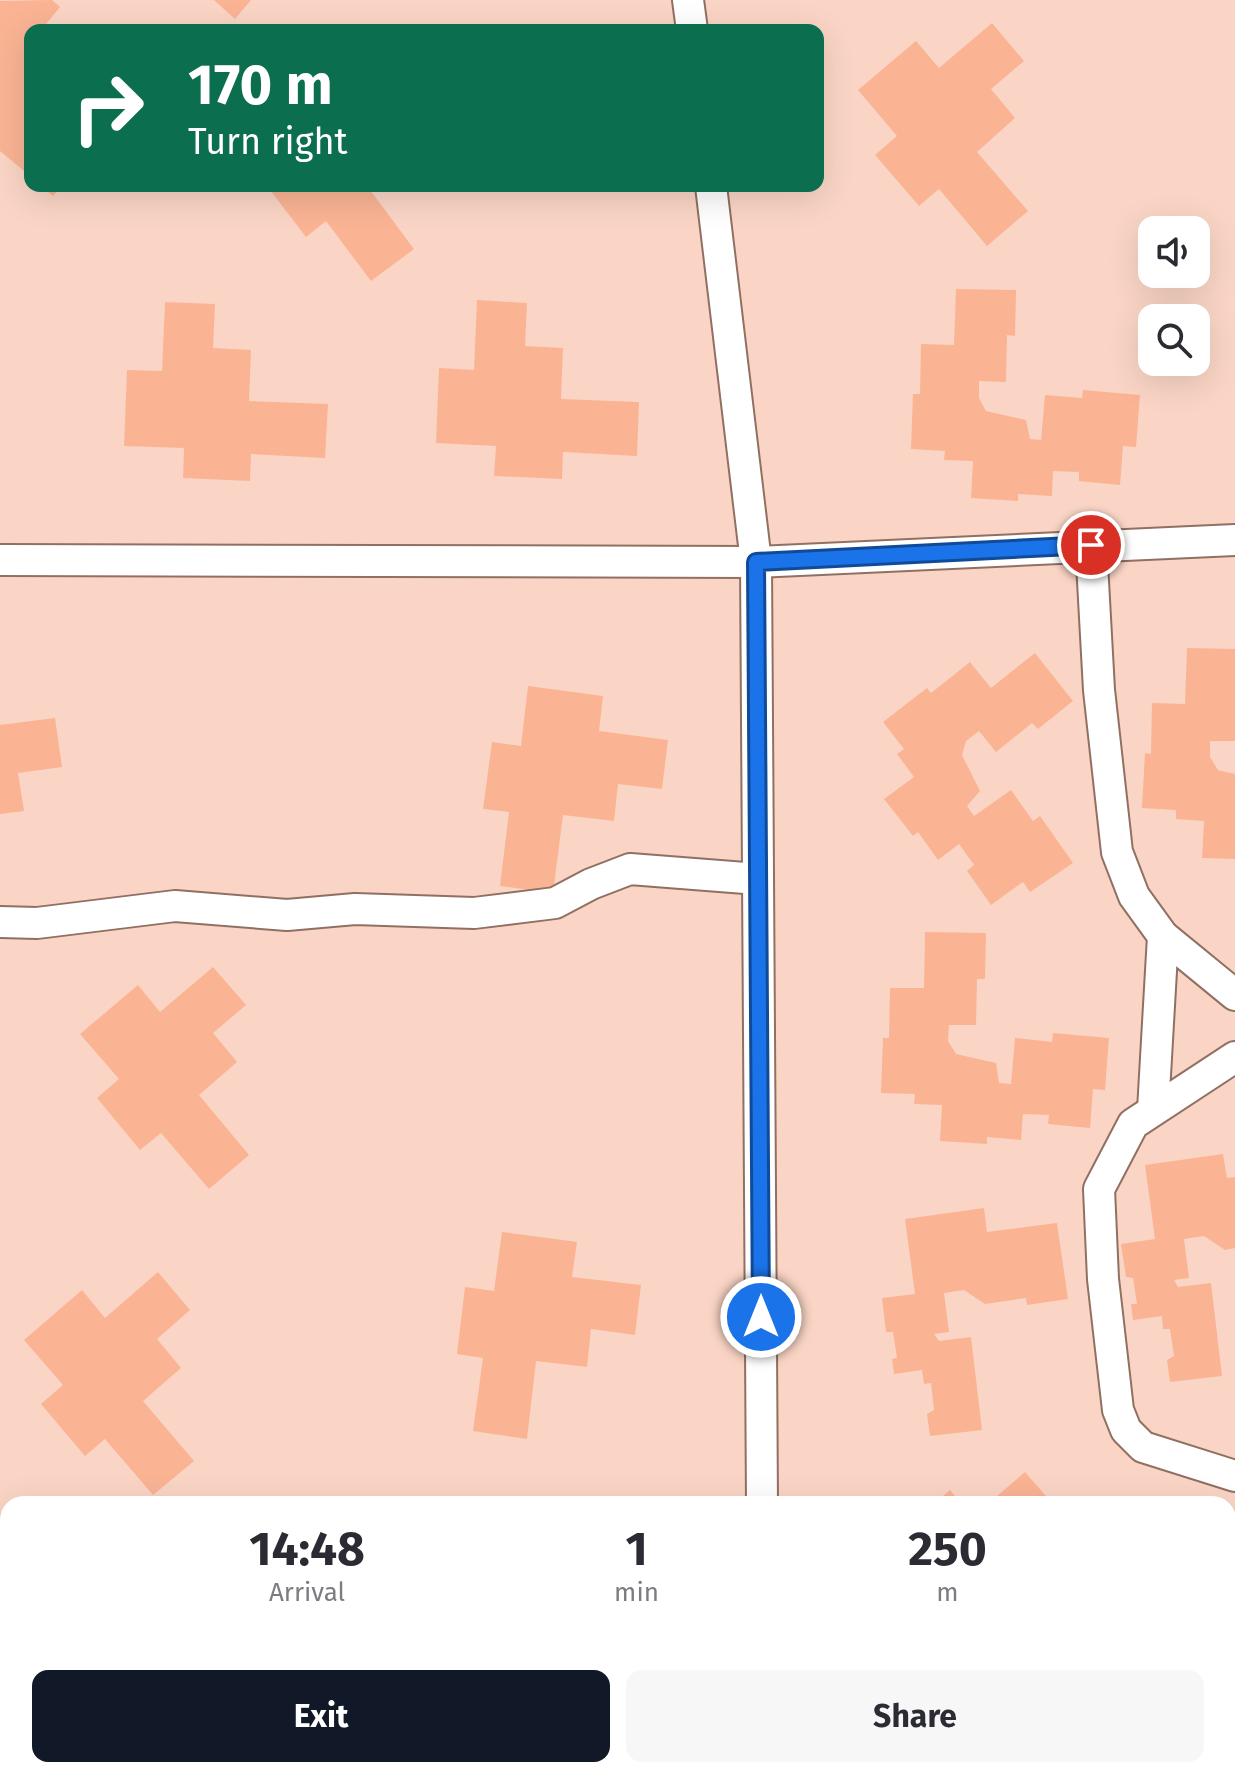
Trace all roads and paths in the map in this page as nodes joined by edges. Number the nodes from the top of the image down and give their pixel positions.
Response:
1 (688, 0) edge
2 (691, 24) edge
3 (712, 192) edge
4 (1235, 540) edge
5 (1091, 545) junction
6 (0, 560) edge
7 (756, 562) junction
8 (758, 879) junction
9 (0, 922) edge
10 (1163, 936) junction
11 (1235, 995) edge
12 (1235, 1057) edge
13 (1153, 1110) junction
14 (1235, 1476) edge
15 (762, 1496) edge

1 - 2 street
3 - 7 street
4 - 5 street
5 - 7 street
5 - 10 street
6 - 7 street
7 - 8 street
8 - 9 street
8 - 15 street
10 - 11 street
10 - 13 street
12 - 13 street
13 - 14 street

